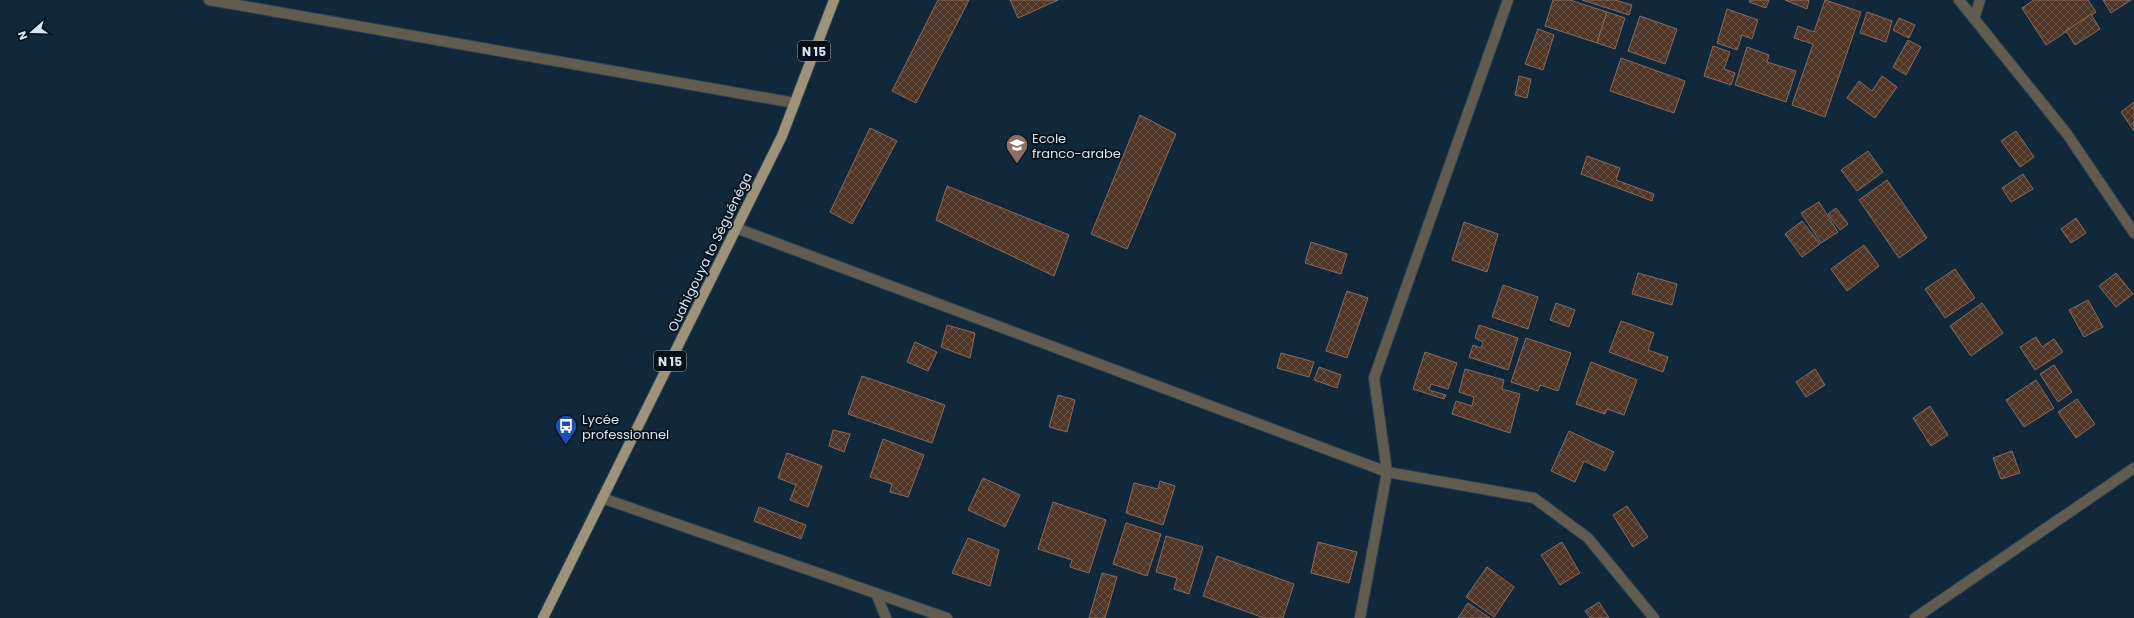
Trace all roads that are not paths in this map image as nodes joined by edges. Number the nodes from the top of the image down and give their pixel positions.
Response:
1 (209, 0) edge
2 (834, 0) edge
3 (1508, 0) edge
4 (1959, 0) edge
5 (1980, 0) edge
6 (1974, 19) junction
7 (795, 103) junction
8 (736, 228) junction
9 (2134, 233) edge
10 (2134, 468) edge
11 (1387, 472) junction
12 (602, 498) junction
13 (876, 593) junction
14 (543, 618) edge
15 (886, 618) edge
16 (947, 618) edge
17 (1360, 618) edge
18 (1654, 618) edge
19 (1915, 618) edge

1 - 7 street
2 - 7 main road, Ouahigouya to Séguénéga / N 15
3 - 11 street
4 - 6 street
5 - 6 street
6 - 9 street
7 - 8 main road, Ouahigouya to Séguénéga / N 15
8 - 11 street
8 - 12 main road, Ouahigouya to Séguénéga / N 15
10 - 19 street
11 - 17 street
11 - 18 street
12 - 13 street
12 - 14 main road, Ouahigouya to Séguénéga / N 15
13 - 15 street
13 - 16 street

